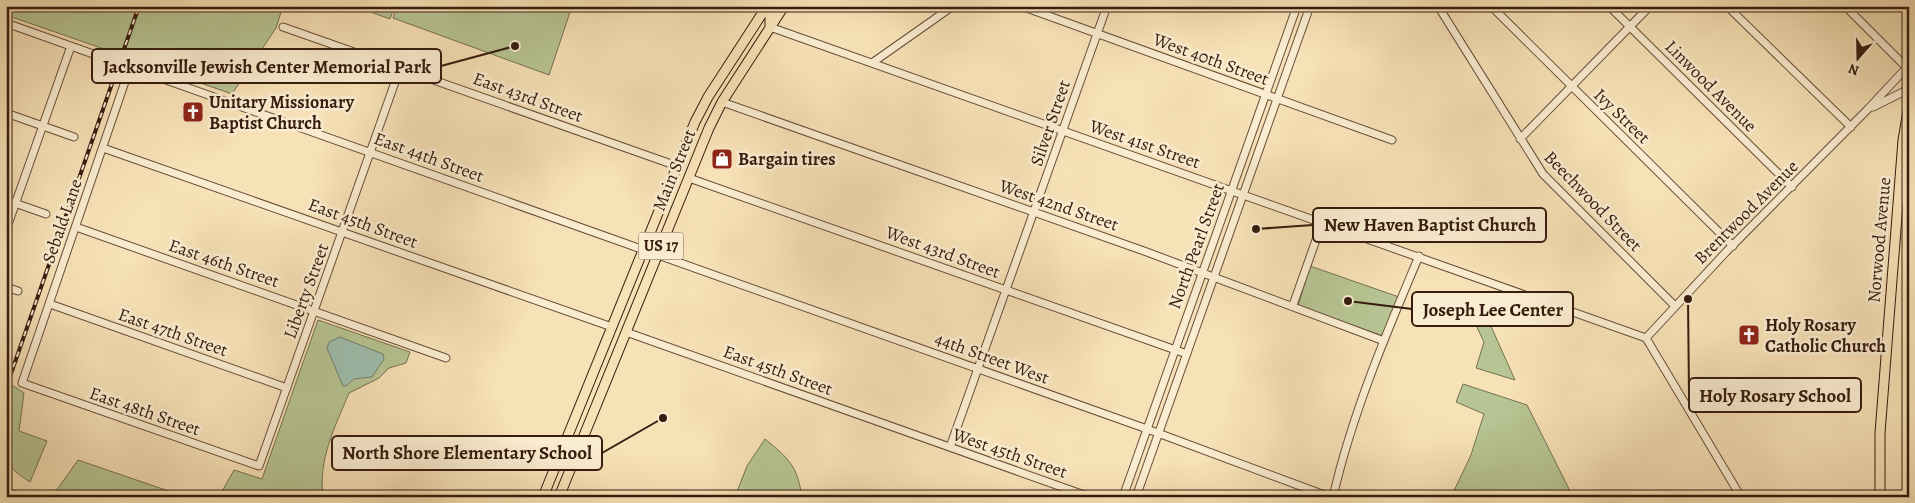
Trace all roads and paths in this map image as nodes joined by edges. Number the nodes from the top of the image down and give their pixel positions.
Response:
1 (767, 6) edge
2 (775, 6) edge
3 (784, 6) edge
4 (953, 6) edge
5 (1021, 6) edge
6 (1107, 6) edge
7 (1297, 6) edge
8 (1310, 6) edge
9 (1438, 6) edge
10 (1491, 6) edge
11 (1609, 6) edge
12 (1650, 6) edge
13 (1727, 6) edge
14 (1844, 6) edge
15 (6, 23) edge
16 (283, 27) dead end
17 (770, 27) junction
18 (1630, 27) junction
19 (1097, 34) junction
20 (71, 46) junction
21 (872, 63) junction
22 (130, 67) junction
23 (1908, 67) edge
24 (400, 68) junction
25 (1571, 87) junction
26 (1909, 89) edge
27 (1266, 94) junction
28 (1277, 99) junction
29 (722, 102) junction
30 (1909, 105) edge
31 (1868, 109) junction
32 (6, 113) edge
33 (43, 126) junction
34 (1851, 127) junction
35 (1063, 131) junction
36 (74, 137) dead end
37 (1520, 139) junction
38 (1392, 140) dead end
39 (103, 148) junction
40 (370, 152) junction
41 (677, 166) junction
42 (689, 178) junction
43 (1792, 187) junction
44 (1232, 191) junction
45 (1243, 195) junction
46 (6, 200) edge
47 (16, 203) junction
48 (1034, 212) junction
49 (46, 214) dead end
50 (1322, 223) junction
51 (76, 227) junction
52 (6, 230) edge
53 (343, 232) junction
54 (1733, 246) junction
55 (644, 249) junction
56 (657, 255) junction
57 (1419, 256) junction
58 (1202, 272) junction
59 (1214, 277) junction
60 (6, 286) edge
61 (1006, 290) junction
62 (18, 291) dead end
63 (50, 304) junction
64 (1293, 305) junction
65 (1675, 306) junction
66 (314, 310) junction
67 (612, 327) junction
68 (626, 332) junction
69 (1646, 338) junction
70 (1384, 341) junction
71 (1175, 350) junction
72 (1187, 354) junction
73 (446, 358) dead end
74 (979, 369) junction
75 (22, 384) joint
76 (287, 388) junction
77 (1147, 429) junction
78 (1159, 433) junction
79 (920, 437) joint
80 (950, 447) junction
81 (259, 466) joint
82 (6, 492) edge
83 (21, 497) edge
84 (543, 497) edge
85 (559, 497) edge
86 (1090, 497) edge
87 (1123, 497) edge
88 (1136, 497) edge
89 (1331, 497) edge
90 (1741, 497) edge
91 (1880, 497) edge

1 - 41 main road, Main Street / US 17
2 - 17 main road
3 - 17 main road, Main Street / US 17
4 - 21 street
5 - 19 street, West 40th Street
6 - 19 street, Silver Street
7 - 27 street, North Pearl Street
8 - 28 street, North Pearl Street
9 - 37 street, Beechwood Street
10 - 25 street, Ivy Street
11 - 18 street, Linwood Avenue
12 - 18 street
13 - 34 street
14 - 23 street
15 - 20 street, East 44th Street
16 - 24 street, East 43rd Street
17 - 21 street, West 41st Street
17 - 29 main road, Main Street / US 17
18 - 25 street
18 - 43 street, Linwood Avenue
19 - 27 street, West 40th Street
19 - 35 street, Silver Street
20 - 22 street, East 44th Street
20 - 33 street
21 - 35 street, West 41st Street
22 - 39 street, Sebald Lane
22 - 40 street, East 44th Street
23 - 31 street, Brentwood Avenue
24 - 40 street, Liberty Street
24 - 41 street, East 43rd Street
25 - 37 street
25 - 54 street, Ivy Street
26 - 31 street, Brentwood Avenue
27 - 28 street, West 40th Street
27 - 44 street, North Pearl Street
28 - 38 street, West 40th Street
28 - 45 street, North Pearl Street
29 - 42 main road, Main Street / US 17
29 - 48 street, West 42nd Street
30 - 91 main road, Norwood Avenue
31 - 34 street, Brentwood Avenue
32 - 33 street
33 - 36 street
33 - 47 street
34 - 43 street, Brentwood Avenue
35 - 44 street, West 41st Street
35 - 48 street, Silver Street
37 - 65 street, Beechwood Street
39 - 51 street, Sebald Lane
39 - 53 street, East 45th Street
40 - 53 street, Liberty Street
40 - 55 street, East 44th Street
41 - 55 main road, Main Street / US 17
42 - 56 main road, Main Street / US 17
42 - 61 street, West 43rd Street
43 - 54 street, Brentwood Avenue
44 - 45 street, West 41st Street
44 - 58 street, North Pearl Street
45 - 50 street, West 41st Street
45 - 59 street, North Pearl Street
46 - 47 street
47 - 49 street
47 - 52 street
48 - 58 street, West 42nd Street
48 - 61 street, Silver Street
50 - 57 street, West 41st Street
50 - 64 street
51 - 63 street, Sebald Lane
51 - 66 street, East 46th Street
53 - 66 street, Liberty Street
53 - 67 street, East 45th Street
54 - 65 street, Brentwood Avenue
55 - 56 street, 44th Street West
55 - 67 main road, Main Street / US 17
56 - 68 main road, Main Street / US 17
56 - 74 street, 44th Street West
57 - 69 street, West 41st Street
57 - 70 street
58 - 59 street, West 42nd Street
58 - 71 street, North Pearl Street
59 - 64 street, West 42nd Street
59 - 72 street, North Pearl Street
60 - 62 street
61 - 71 street, West 43rd Street
61 - 74 street, Silver Street
63 - 75 street, Sebald Lane
63 - 76 street, East 47th Street
64 - 70 street, West 42nd Street
65 - 69 street, Brentwood Avenue
66 - 73 street, East 46th Street
66 - 76 street, Liberty Street
67 - 84 main road, Main Street / US 17
68 - 79 street, East 45th Street
68 - 85 main road, Main Street / US 17
69 - 90 street
70 - 89 street
71 - 72 street, West 43rd Street
71 - 77 street, North Pearl Street
72 - 78 street, North Pearl Street
74 - 77 street, 44th Street West
74 - 80 street, Silver Street
75 - 81 street, East 48th Street
76 - 81 street, Liberty Street
77 - 78 street, 44th Street West
77 - 87 street, North Pearl Street
78 - 88 street, North Pearl Street
78 - 89 street, 44th Street West
79 - 80 street, West 45th Street
80 - 86 street, West 45th Street
82 - 83 street

